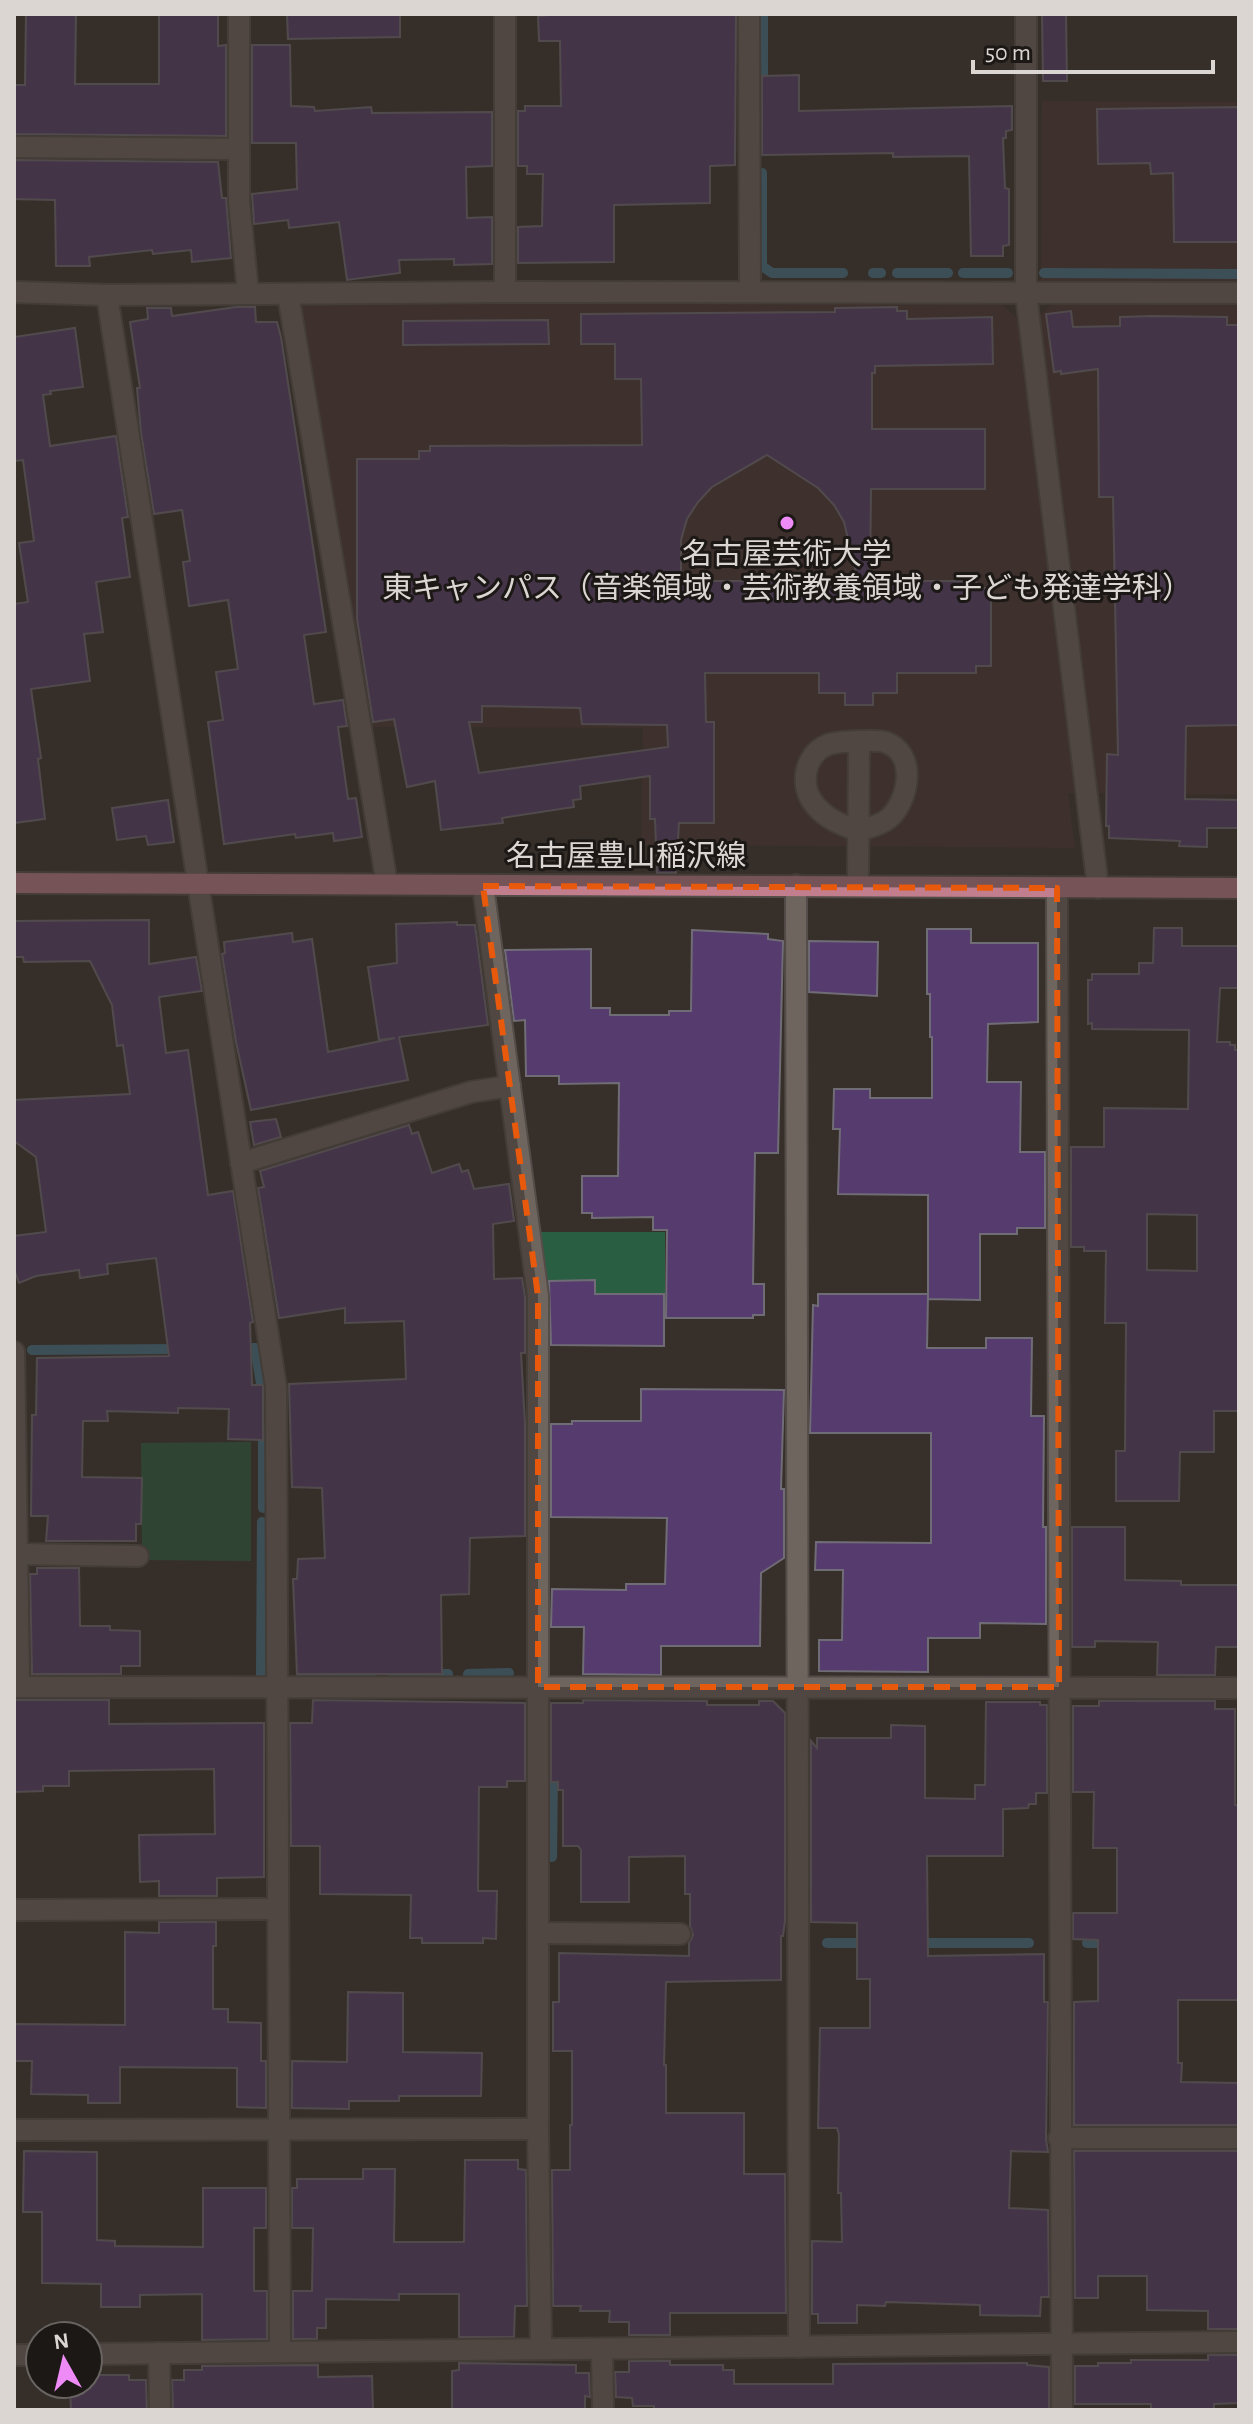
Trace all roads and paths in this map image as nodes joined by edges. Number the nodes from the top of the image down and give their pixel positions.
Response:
1 (239, 14) edge
2 (505, 14) edge
3 (749, 14) edge
4 (1026, 14) edge
5 (14, 147) edge
6 (238, 149) junction
7 (14, 292) edge
8 (248, 292) junction
9 (505, 292) junction
10 (750, 292) junction
11 (1239, 293) edge
12 (288, 294) junction
13 (1026, 294) junction
14 (107, 295) junction
15 (859, 741) junction
16 (858, 831) junction
17 (14, 883) edge
18 (387, 884) junction
19 (197, 885) junction
20 (796, 885) junction
21 (483, 886) junction
22 (858, 886) junction
23 (1057, 888) junction
24 (1098, 888) junction
25 (1239, 888) edge
26 (510, 1086) junction
27 (241, 1163) junction
28 (14, 1352) edge
29 (15, 1422) edge
30 (17, 1554) junction
31 (138, 1556) dead end
32 (16, 1687) edge
33 (276, 1687) junction
34 (538, 1687) junction
35 (797, 1687) junction
36 (1059, 1687) junction
37 (1239, 1688) edge
38 (277, 1909) junction
39 (14, 1910) edge
40 (538, 1933) junction
41 (680, 1934) dead end
42 (538, 2129) junction
43 (14, 2130) edge
44 (279, 2130) junction
45 (1059, 2138) junction
46 (1239, 2138) edge
47 (1239, 2342) edge
48 (1060, 2344) junction
49 (799, 2347) junction
50 (541, 2349) junction
51 (602, 2349) junction
52 (280, 2352) junction
53 (159, 2353) junction
54 (104, 2354) edge
55 (160, 2410) edge
56 (603, 2410) edge
57 (1062, 2410) edge

1 - 6 street
2 - 9 street
3 - 10 street
4 - 13 street
5 - 6 street
6 - 8 street
7 - 14 street
8 - 12 street
8 - 14 street
9 - 10 street
9 - 12 street
10 - 13 street
11 - 13 street
12 - 18 street
13 - 24 street
14 - 19 street
15 - 16 street
15 - 16 street
15 - 16 street
16 - 22 street
17 - 19 main road, 名古屋豊山稲沢線
18 - 19 main road, 名古屋豊山稲沢線
18 - 21 main road, 名古屋豊山稲沢線
19 - 27 street
20 - 21 main road, 名古屋豊山稲沢線
20 - 22 main road, 名古屋豊山稲沢線
20 - 35 street
21 - 26 street
22 - 23 main road, 名古屋豊山稲沢線
23 - 24 main road, 名古屋豊山稲沢線
23 - 36 street
24 - 25 main road, 名古屋豊山稲沢線
26 - 27 street
26 - 34 street
27 - 33 street
28 - 29 street
29 - 30 street
30 - 31 street
30 - 32 street
32 - 33 street
33 - 34 street
33 - 38 street
34 - 35 street
34 - 40 street
35 - 36 street
35 - 49 street
36 - 37 street
36 - 45 street
38 - 39 street
38 - 44 street
40 - 41 street
40 - 42 street
42 - 44 street
42 - 50 street
43 - 44 street
44 - 52 street
45 - 46 street
45 - 48 street
47 - 48 street
48 - 49 street
48 - 57 street
49 - 51 street
50 - 51 street
50 - 52 street
51 - 56 street
52 - 53 street
53 - 54 street
53 - 55 street

